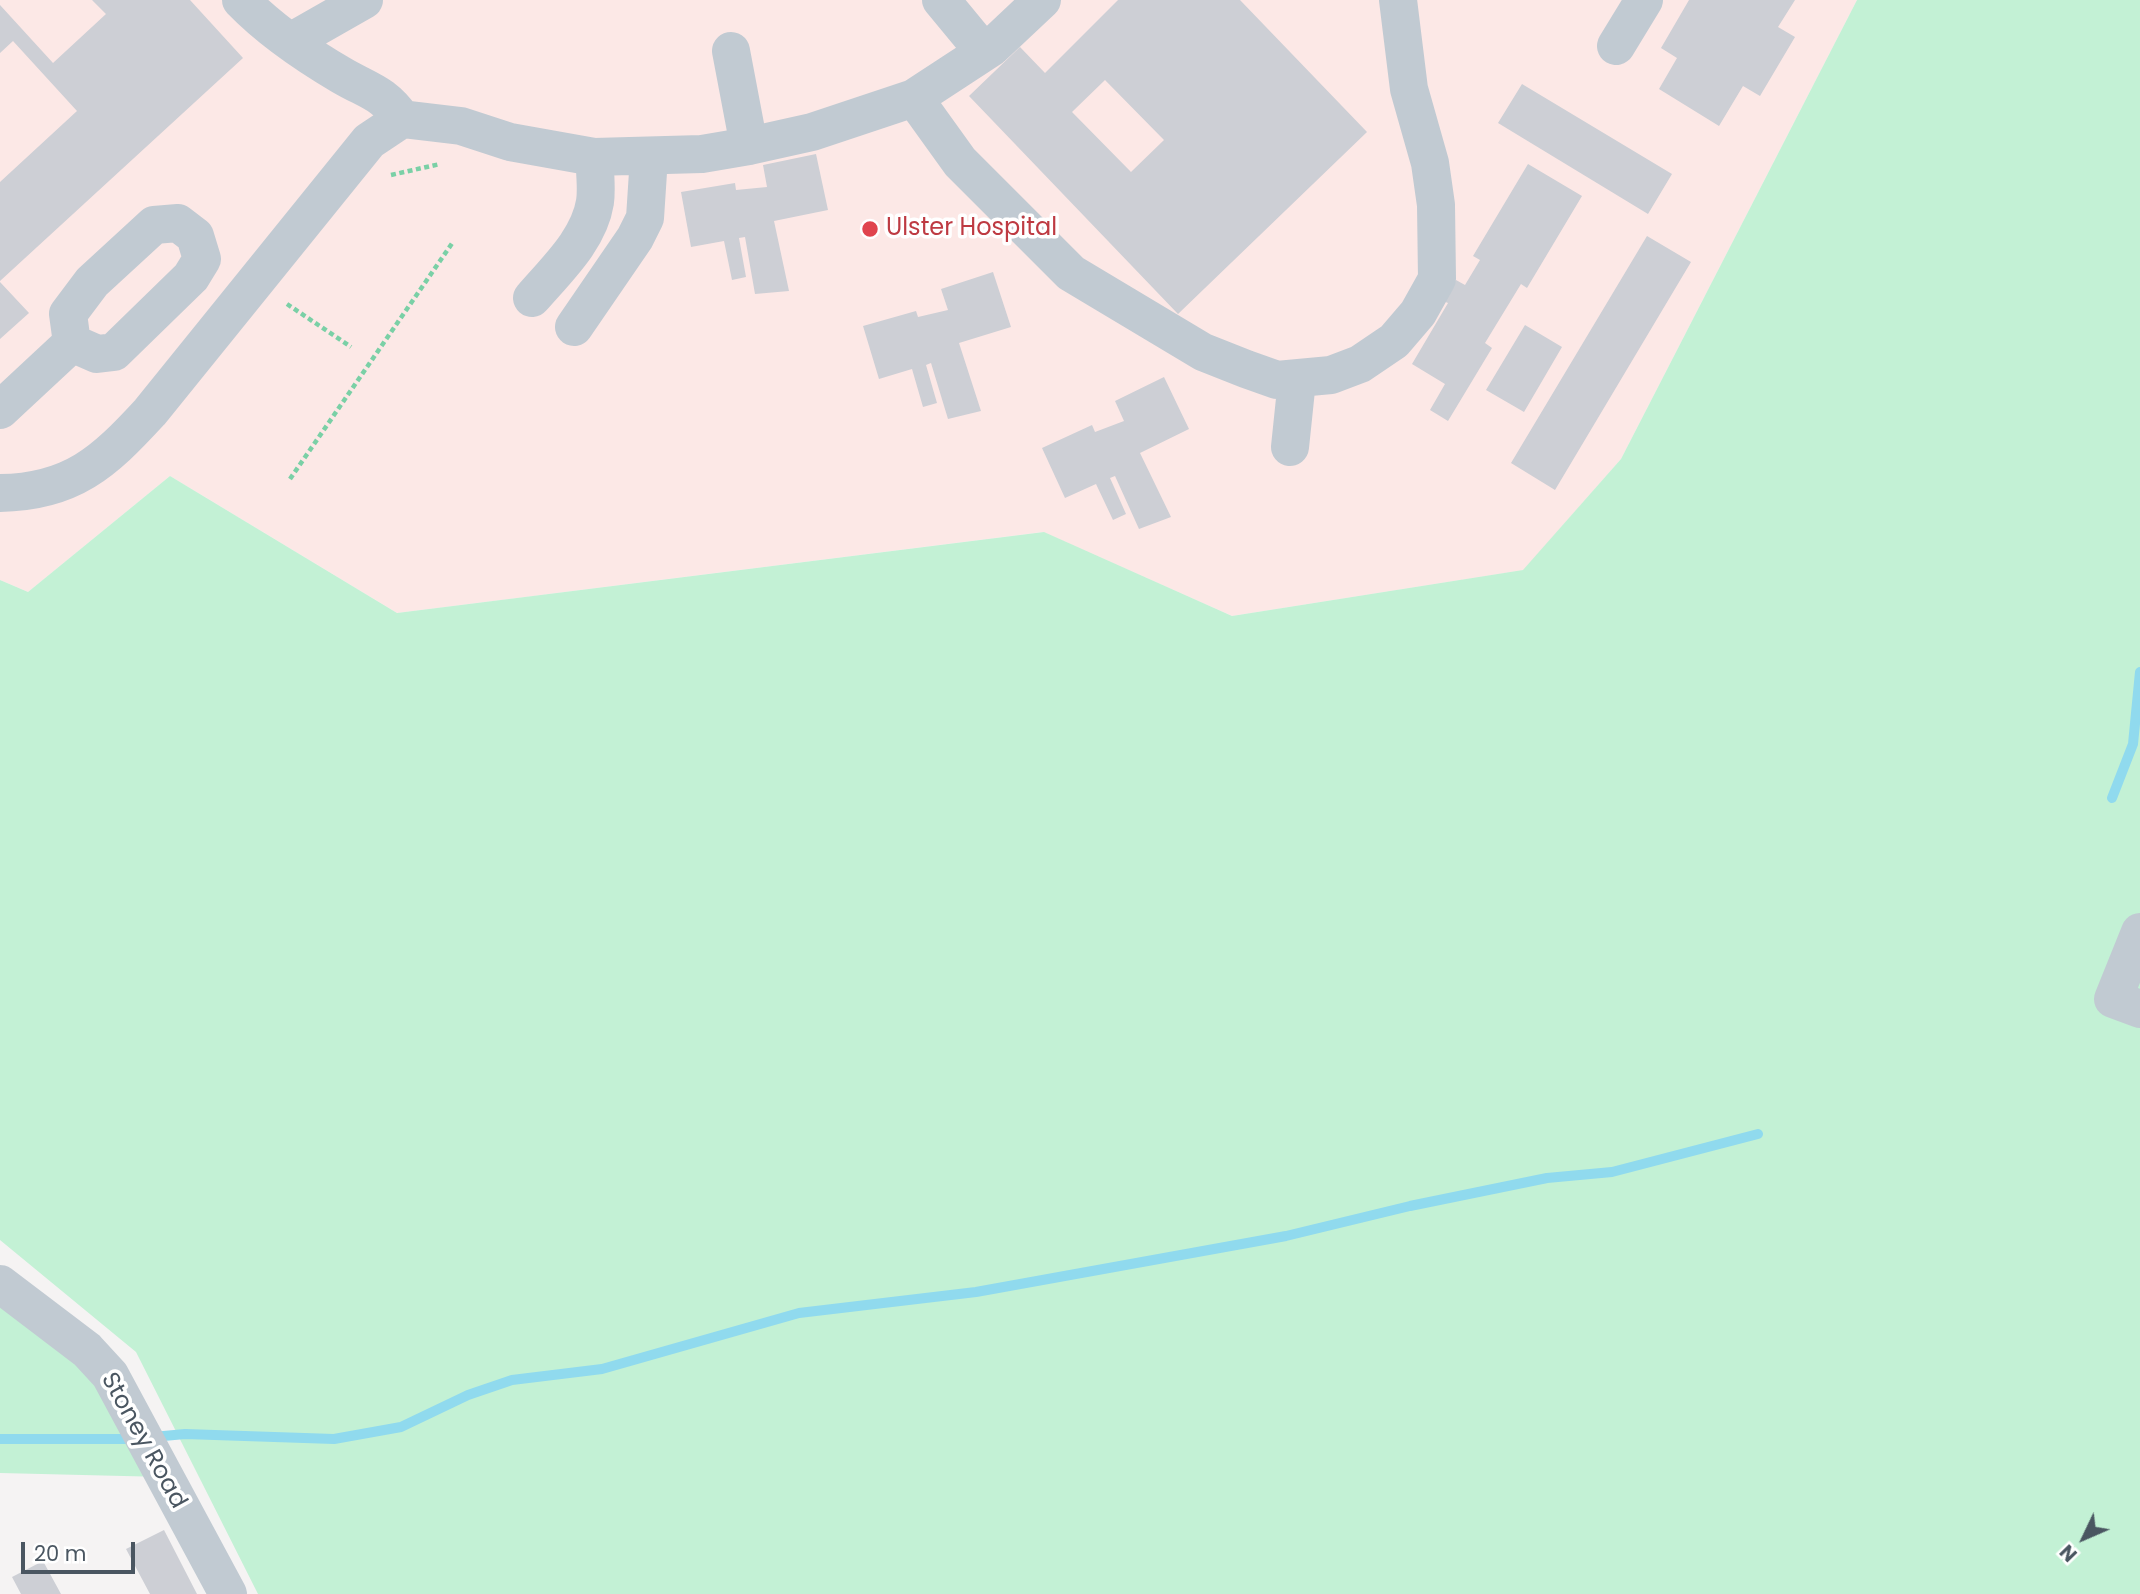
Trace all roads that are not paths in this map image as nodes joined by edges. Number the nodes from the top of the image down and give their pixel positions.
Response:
1 (241, 0) edge
2 (364, 0) edge
3 (941, 0) edge
4 (1042, 0) edge
5 (1398, 0) edge
6 (1644, 0) edge
7 (292, 41) junction
8 (1616, 46) dead end
9 (731, 51) dead end
10 (984, 52) junction
11 (914, 98) junction
12 (402, 119) junction
13 (748, 146) junction
14 (622, 157) junction
15 (72, 343) dead end
16 (1297, 380) junction
17 (0, 410) edge
18 (1290, 447) dead end
19 (0, 493) edge
20 (2140, 933) edge
21 (2140, 1009) edge
22 (0, 1284) edge
23 (228, 1594) edge

1 - 7 street
2 - 7 street
3 - 10 street
4 - 10 street
5 - 16 street
6 - 8 street
7 - 12 street
9 - 13 street
10 - 11 street
11 - 13 street
11 - 16 street
12 - 14 street
12 - 19 street
13 - 14 street
14 - 14 street
15 - 17 street
16 - 18 street
20 - 21 street
22 - 23 street, Stoney Road

